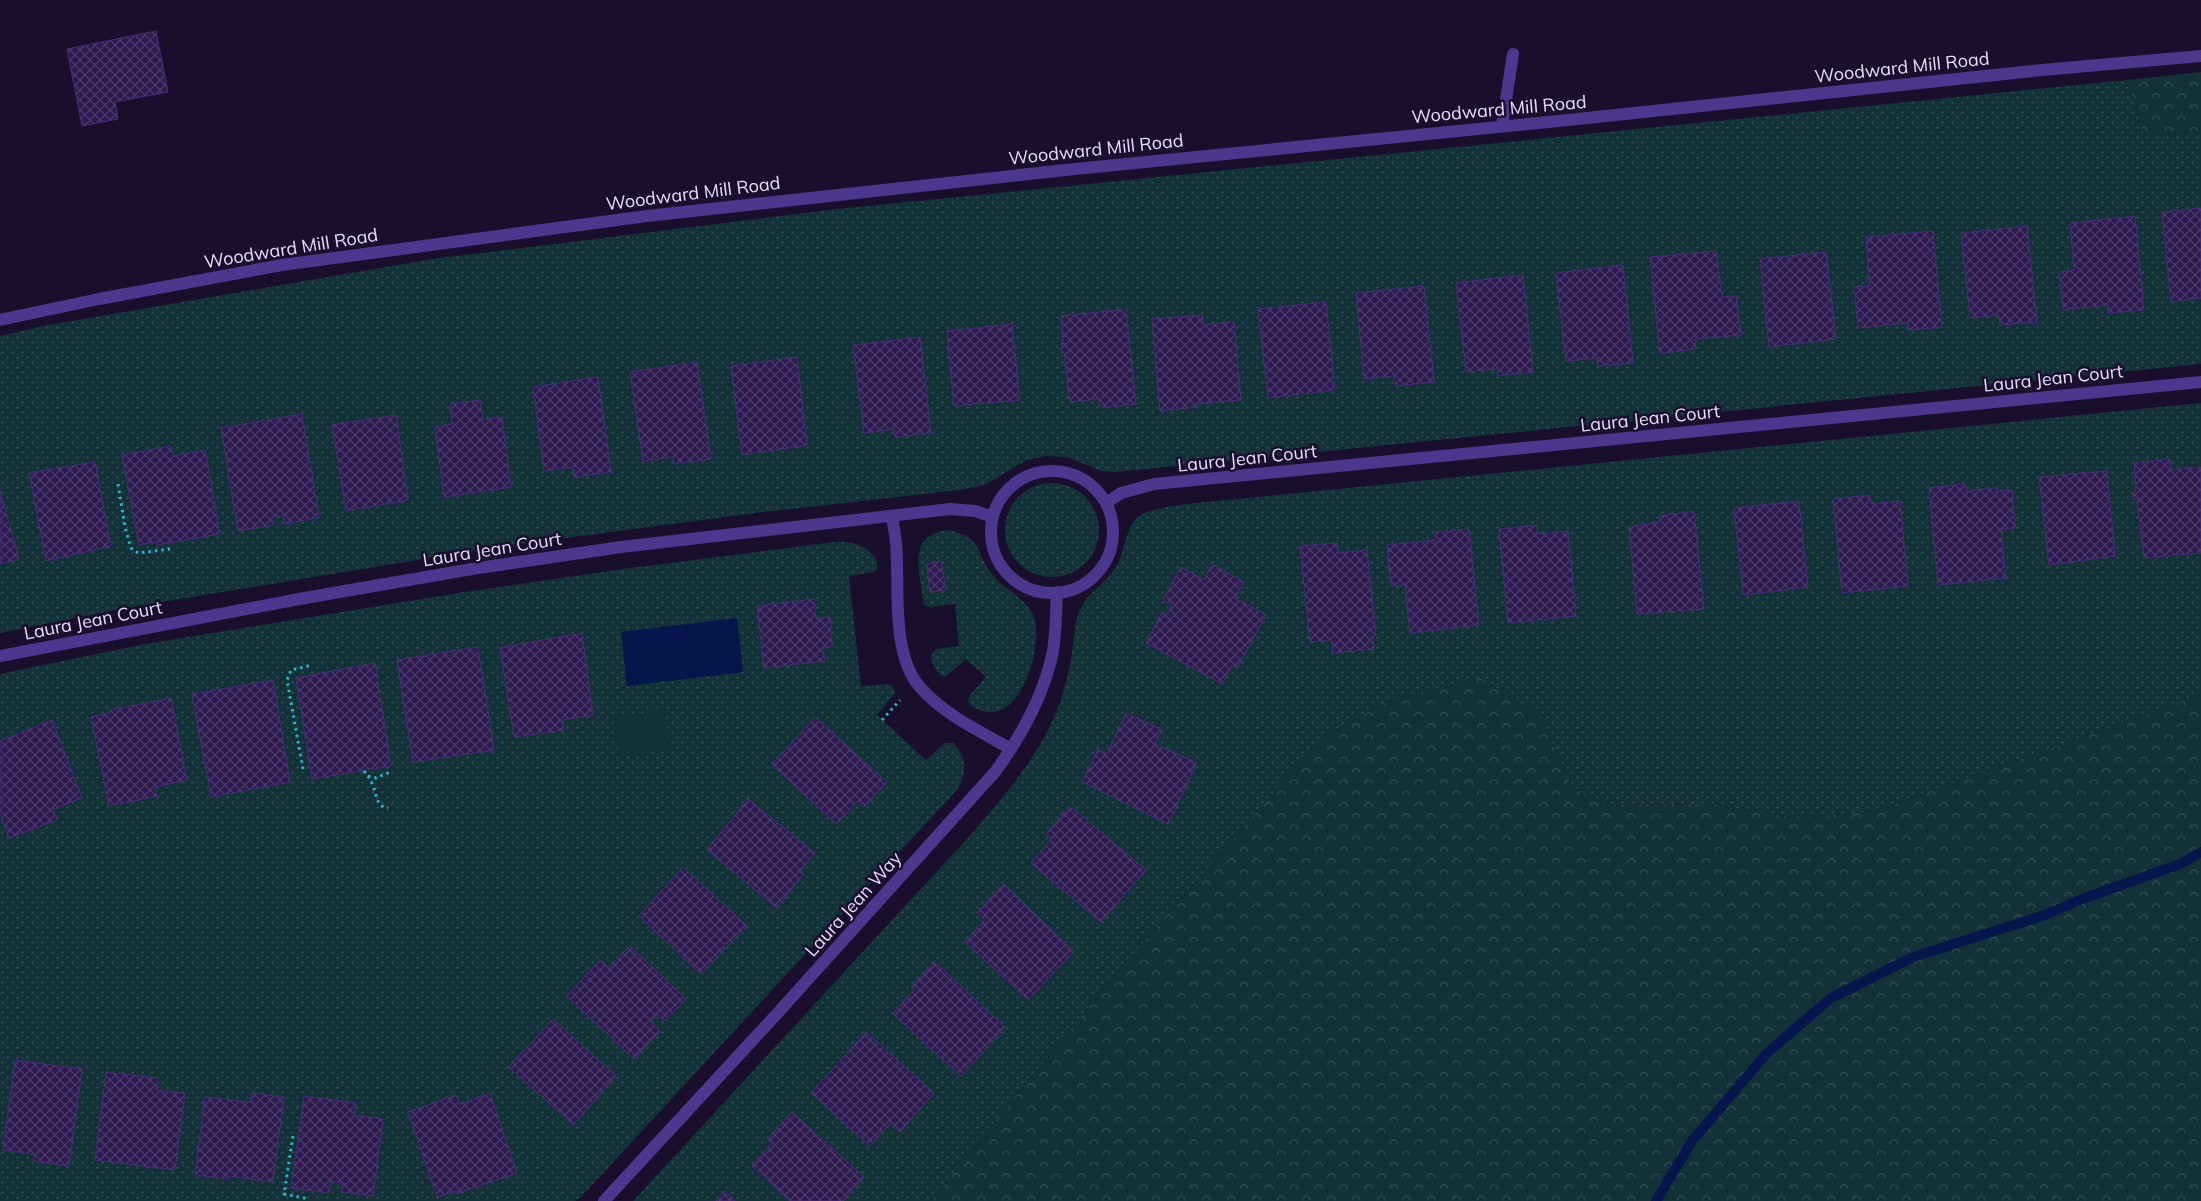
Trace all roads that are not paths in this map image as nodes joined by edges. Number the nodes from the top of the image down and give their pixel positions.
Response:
1 (1513, 54) dead end
2 (2201, 56) edge
3 (1502, 126) junction
4 (0, 320) edge
5 (2201, 382) edge
6 (1106, 503) junction
7 (892, 516) junction
8 (993, 517) junction
9 (1057, 592) junction
10 (0, 656) edge
11 (1011, 749) junction
12 (604, 1201) edge

1 - 3 street
2 - 3 street, Woodward Mill Road
3 - 4 street, Woodward Mill Road
5 - 6 street, Laura Jean Court
6 - 8 street
6 - 9 street
7 - 8 street, Laura Jean Court
7 - 10 street, Laura Jean Court
7 - 11 street
8 - 9 street
9 - 11 street, Laura Jean Way
11 - 12 street, Laura Jean Way

